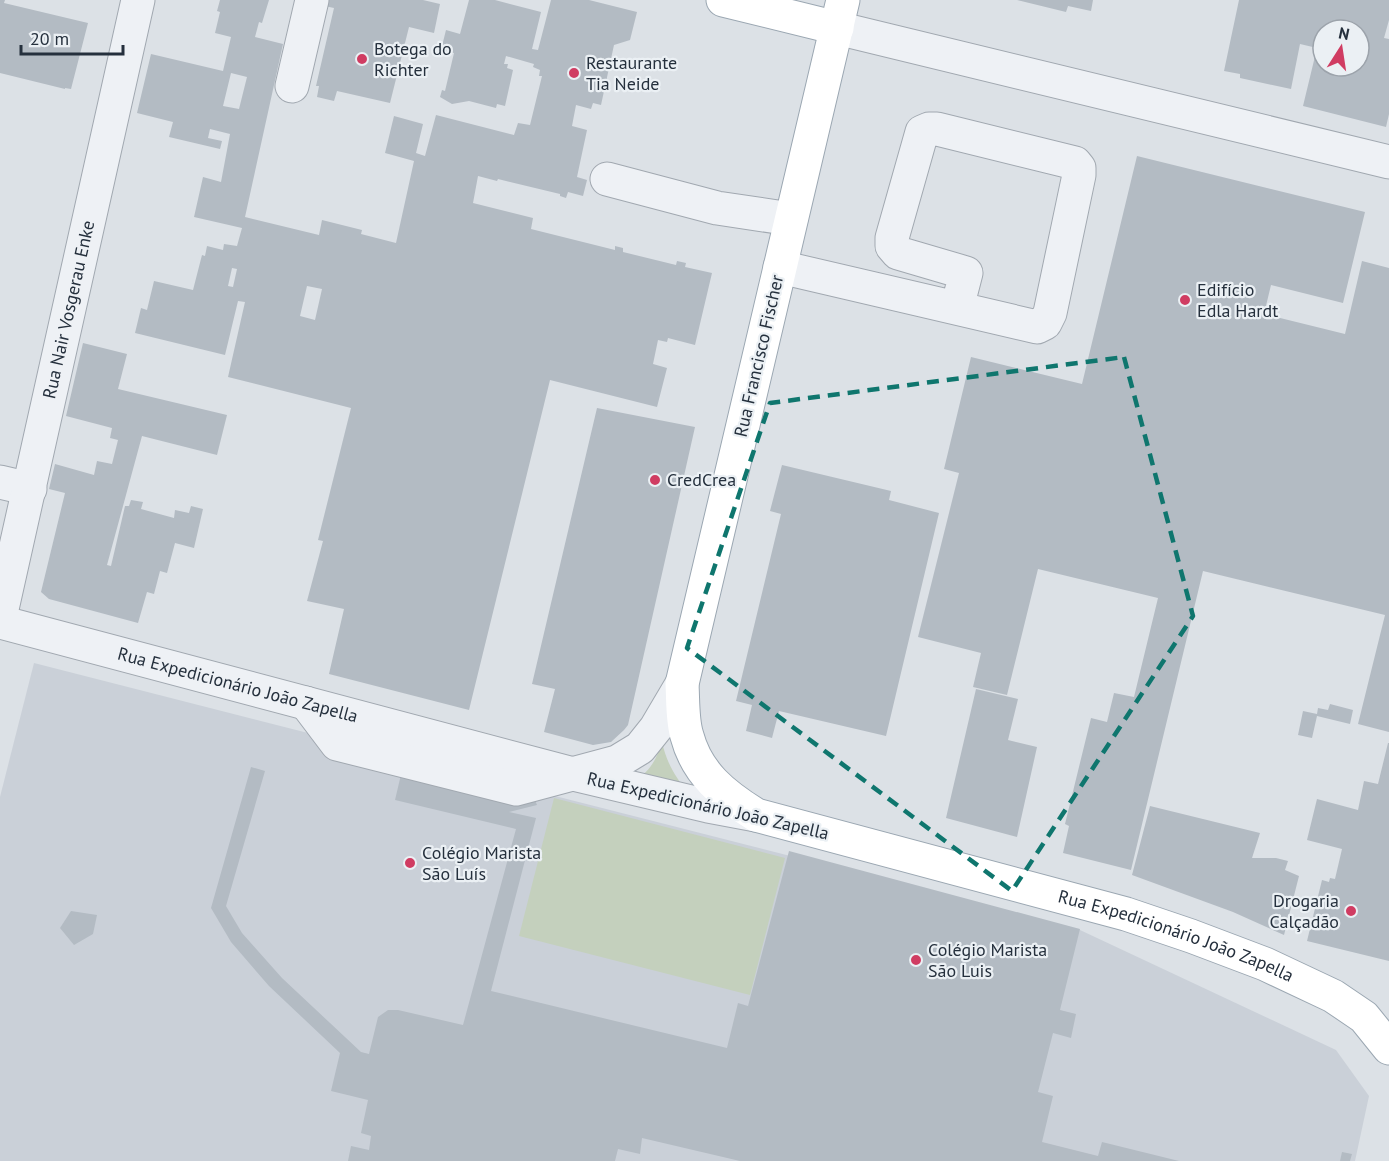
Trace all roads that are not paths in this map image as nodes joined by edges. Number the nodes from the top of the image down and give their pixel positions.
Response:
1 (138, 0) edge
2 (312, 0) edge
3 (723, 0) edge
4 (840, 14) edge
5 (292, 86) dead end
6 (1389, 162) edge
7 (607, 179) dead end
8 (791, 219) junction
9 (780, 267) junction
10 (957, 308) junction
11 (15, 485) edge
12 (0, 620) edge
13 (682, 684) junction
14 (573, 774) junction
15 (756, 816) junction
16 (1389, 1048) edge

1 - 11 street, Rua Nair Vosgerau Enke
2 - 5 street
3 - 4 main road
4 - 6 street
4 - 8 main road, Rua Francisco Fischer
7 - 8 street
8 - 9 main road, Rua Francisco Fischer
9 - 10 street
9 - 13 main road, Rua Francisco Fischer
10 - 10 street
11 - 12 street, Rua Nair Vosgerau Enke
12 - 14 street, Rua Expedicionário João Zapella
13 - 14 street, Rua Francisco Fischer
13 - 15 main road, Rua Francisco Fischer
14 - 15 street, Rua Expedicionário João Zapella
15 - 16 main road, Rua Expedicionário João Zapella

